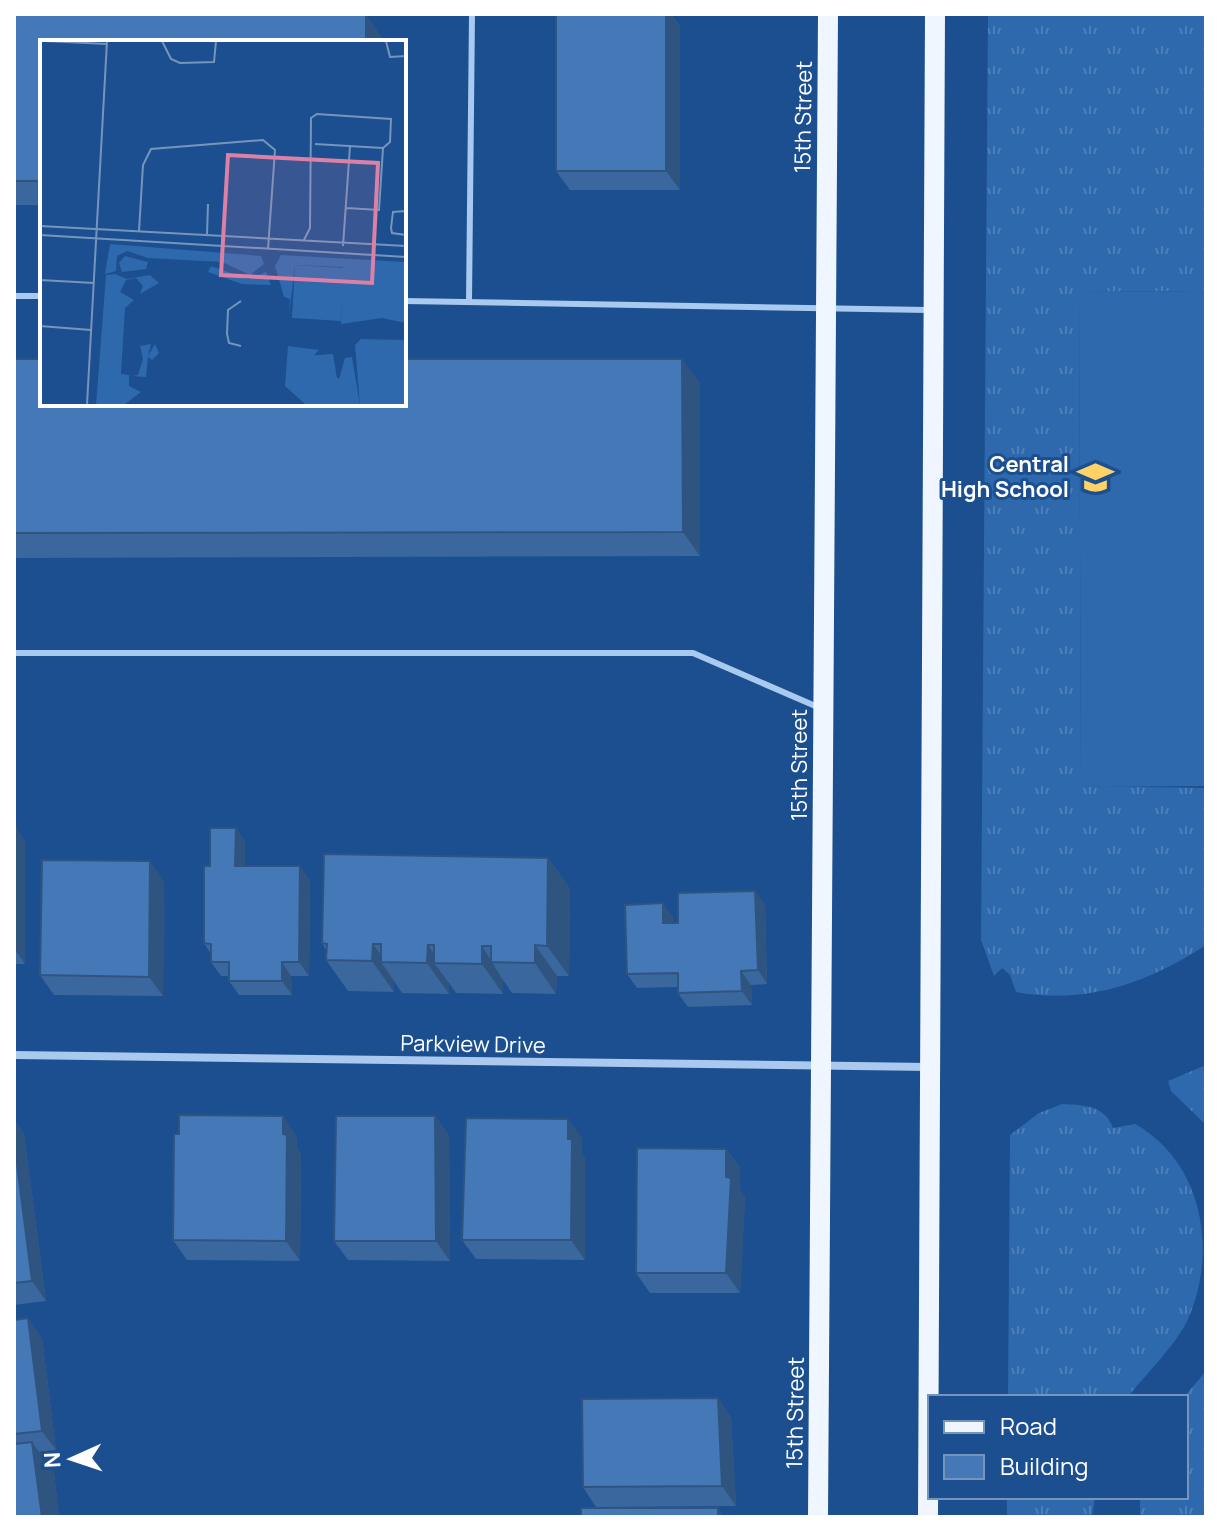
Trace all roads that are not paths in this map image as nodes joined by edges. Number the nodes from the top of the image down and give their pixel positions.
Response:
1 (472, 14) edge
2 (828, 14) edge
3 (935, 14) edge
4 (14, 296) edge
5 (40, 296) edge
6 (406, 301) edge
7 (469, 302) junction
8 (825, 308) junction
9 (932, 310) junction
10 (14, 653) edge
11 (823, 710) junction
12 (14, 1055) edge
13 (823, 1067) junction
14 (931, 1067) junction
15 (929, 1395) edge
16 (818, 1517) edge

1 - 7 lane
2 - 8 main road, 15th Street
3 - 9 main road
4 - 5 lane
6 - 7 lane
7 - 8 lane
8 - 9 lane
8 - 11 main road, 15th Street
9 - 14 main road
10 - 11 lane
11 - 13 main road, 15th Street
12 - 13 street, Parkview Drive
13 - 14 street, Parkview Drive
13 - 16 main road, 15th Street
14 - 15 main road

